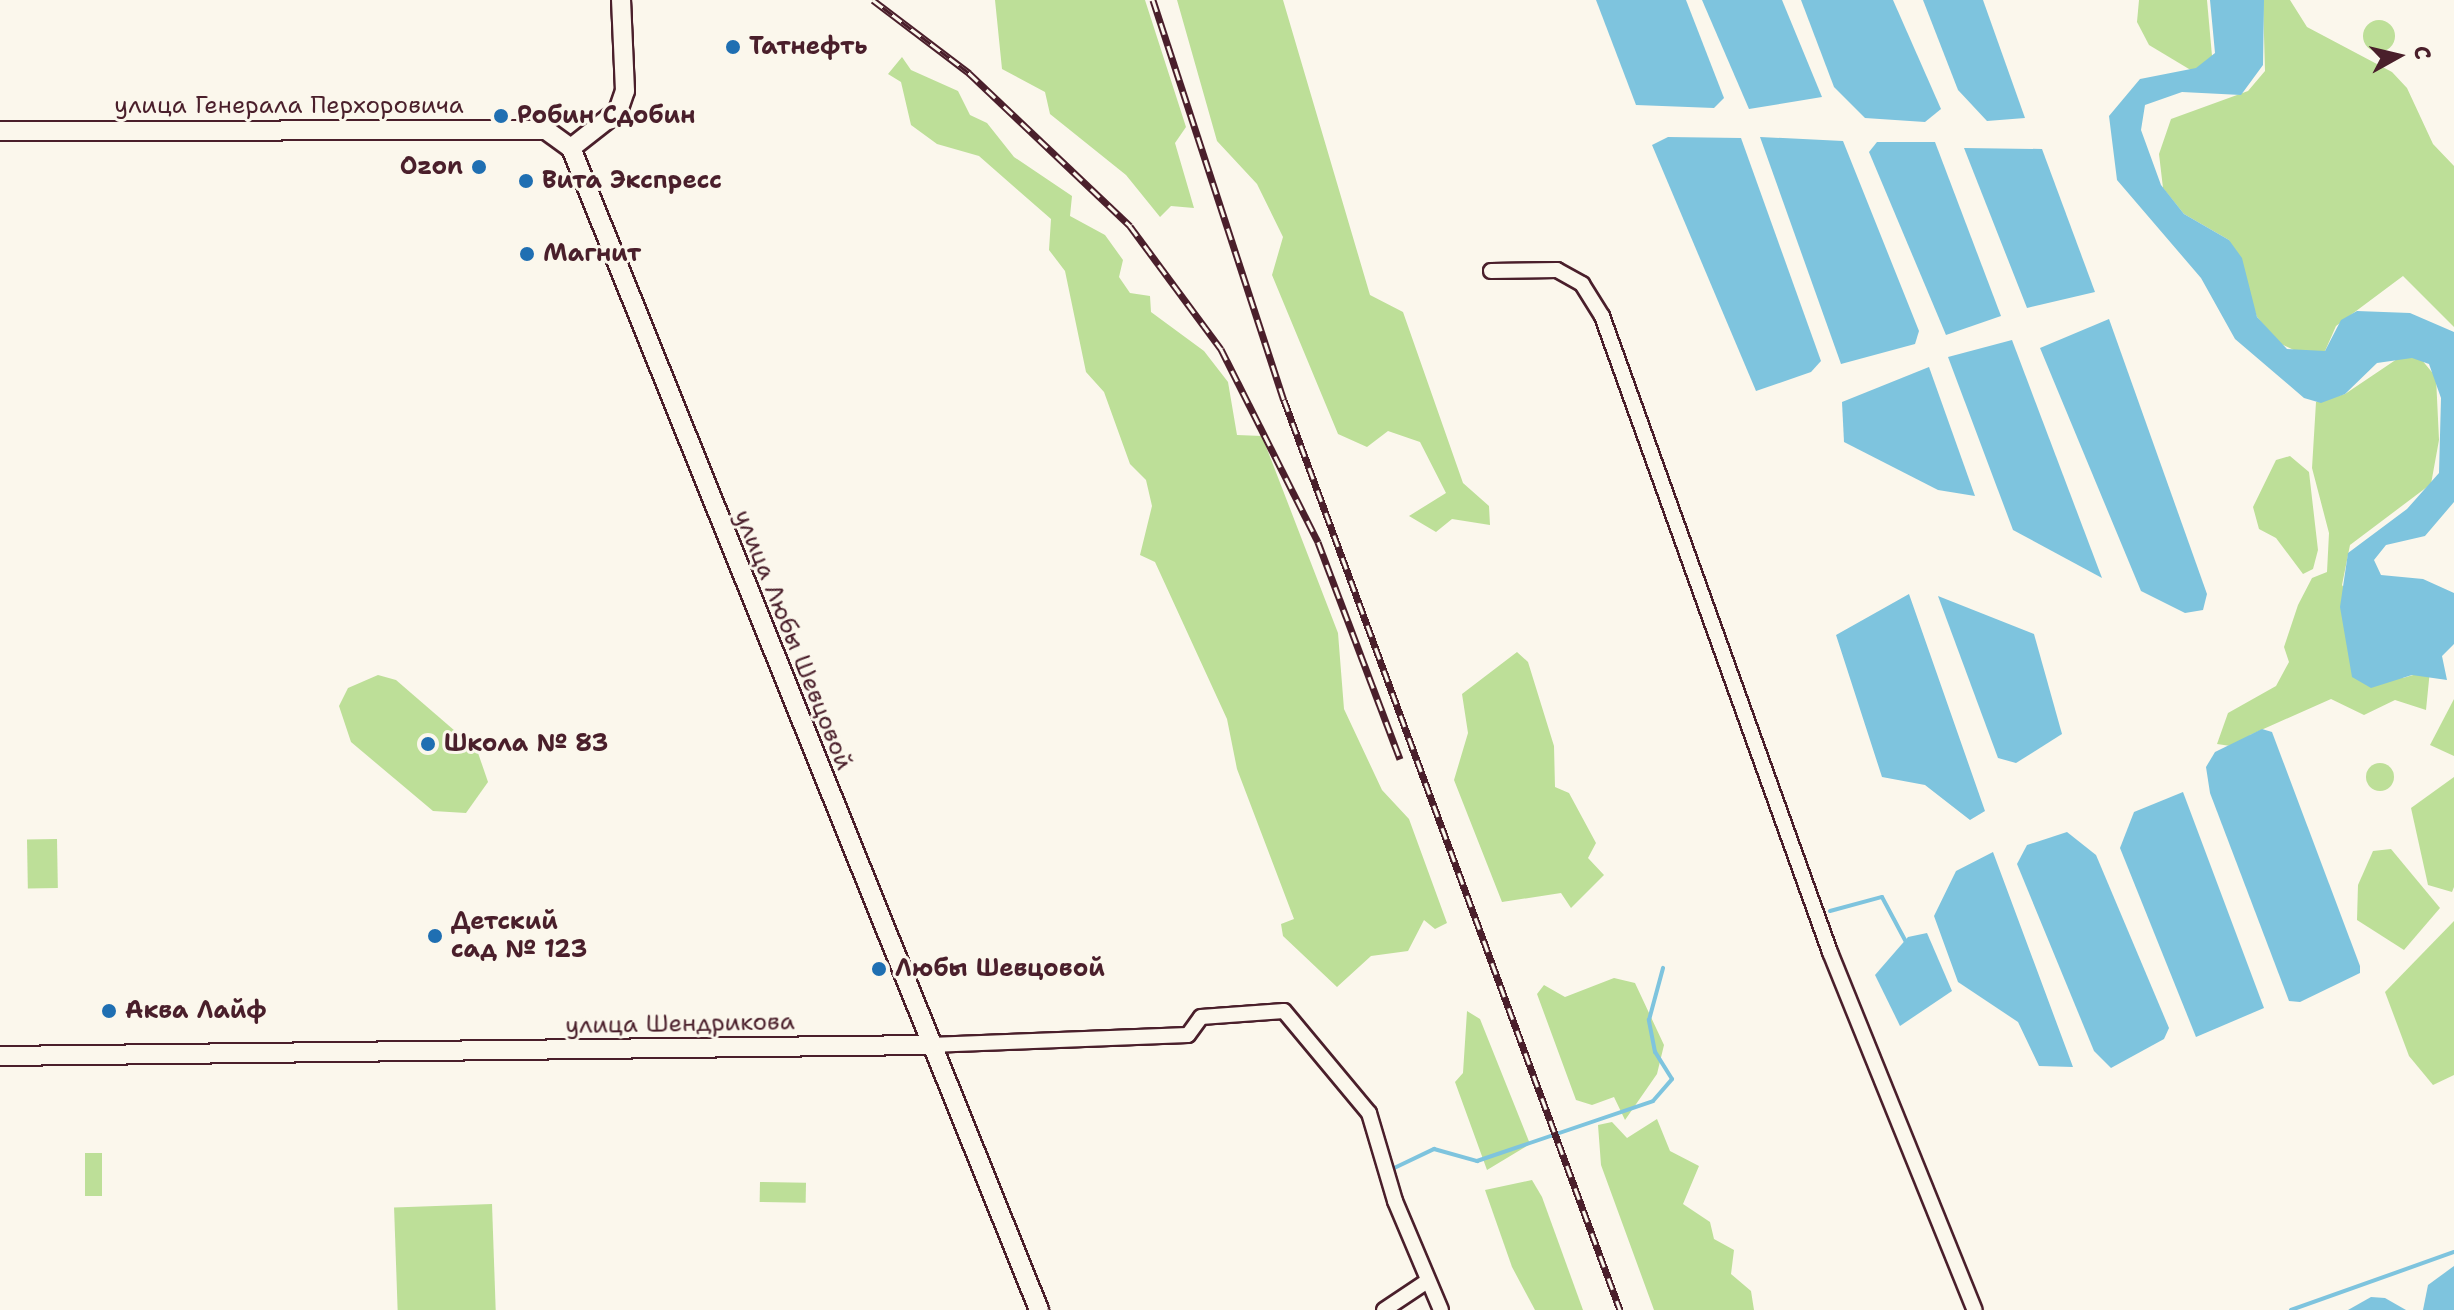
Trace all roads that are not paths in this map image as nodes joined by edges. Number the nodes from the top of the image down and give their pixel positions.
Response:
1 (621, 0) edge
2 (0, 131) edge
3 (571, 148) junction
4 (1491, 271) dead end
5 (930, 1045) junction
6 (0, 1056) edge
7 (1426, 1282) junction
8 (1039, 1310) edge
9 (1384, 1310) edge
10 (1441, 1310) edge
11 (1975, 1310) edge

1 - 3 street
2 - 3 street, улица Генерала Перхоровича
3 - 5 street, улица Любы Шевцовой
4 - 11 street
5 - 6 street, улица Шендрикова
5 - 7 street, улица Шендрикова
5 - 8 street, улица Любы Шевцовой
7 - 9 street
7 - 10 street

